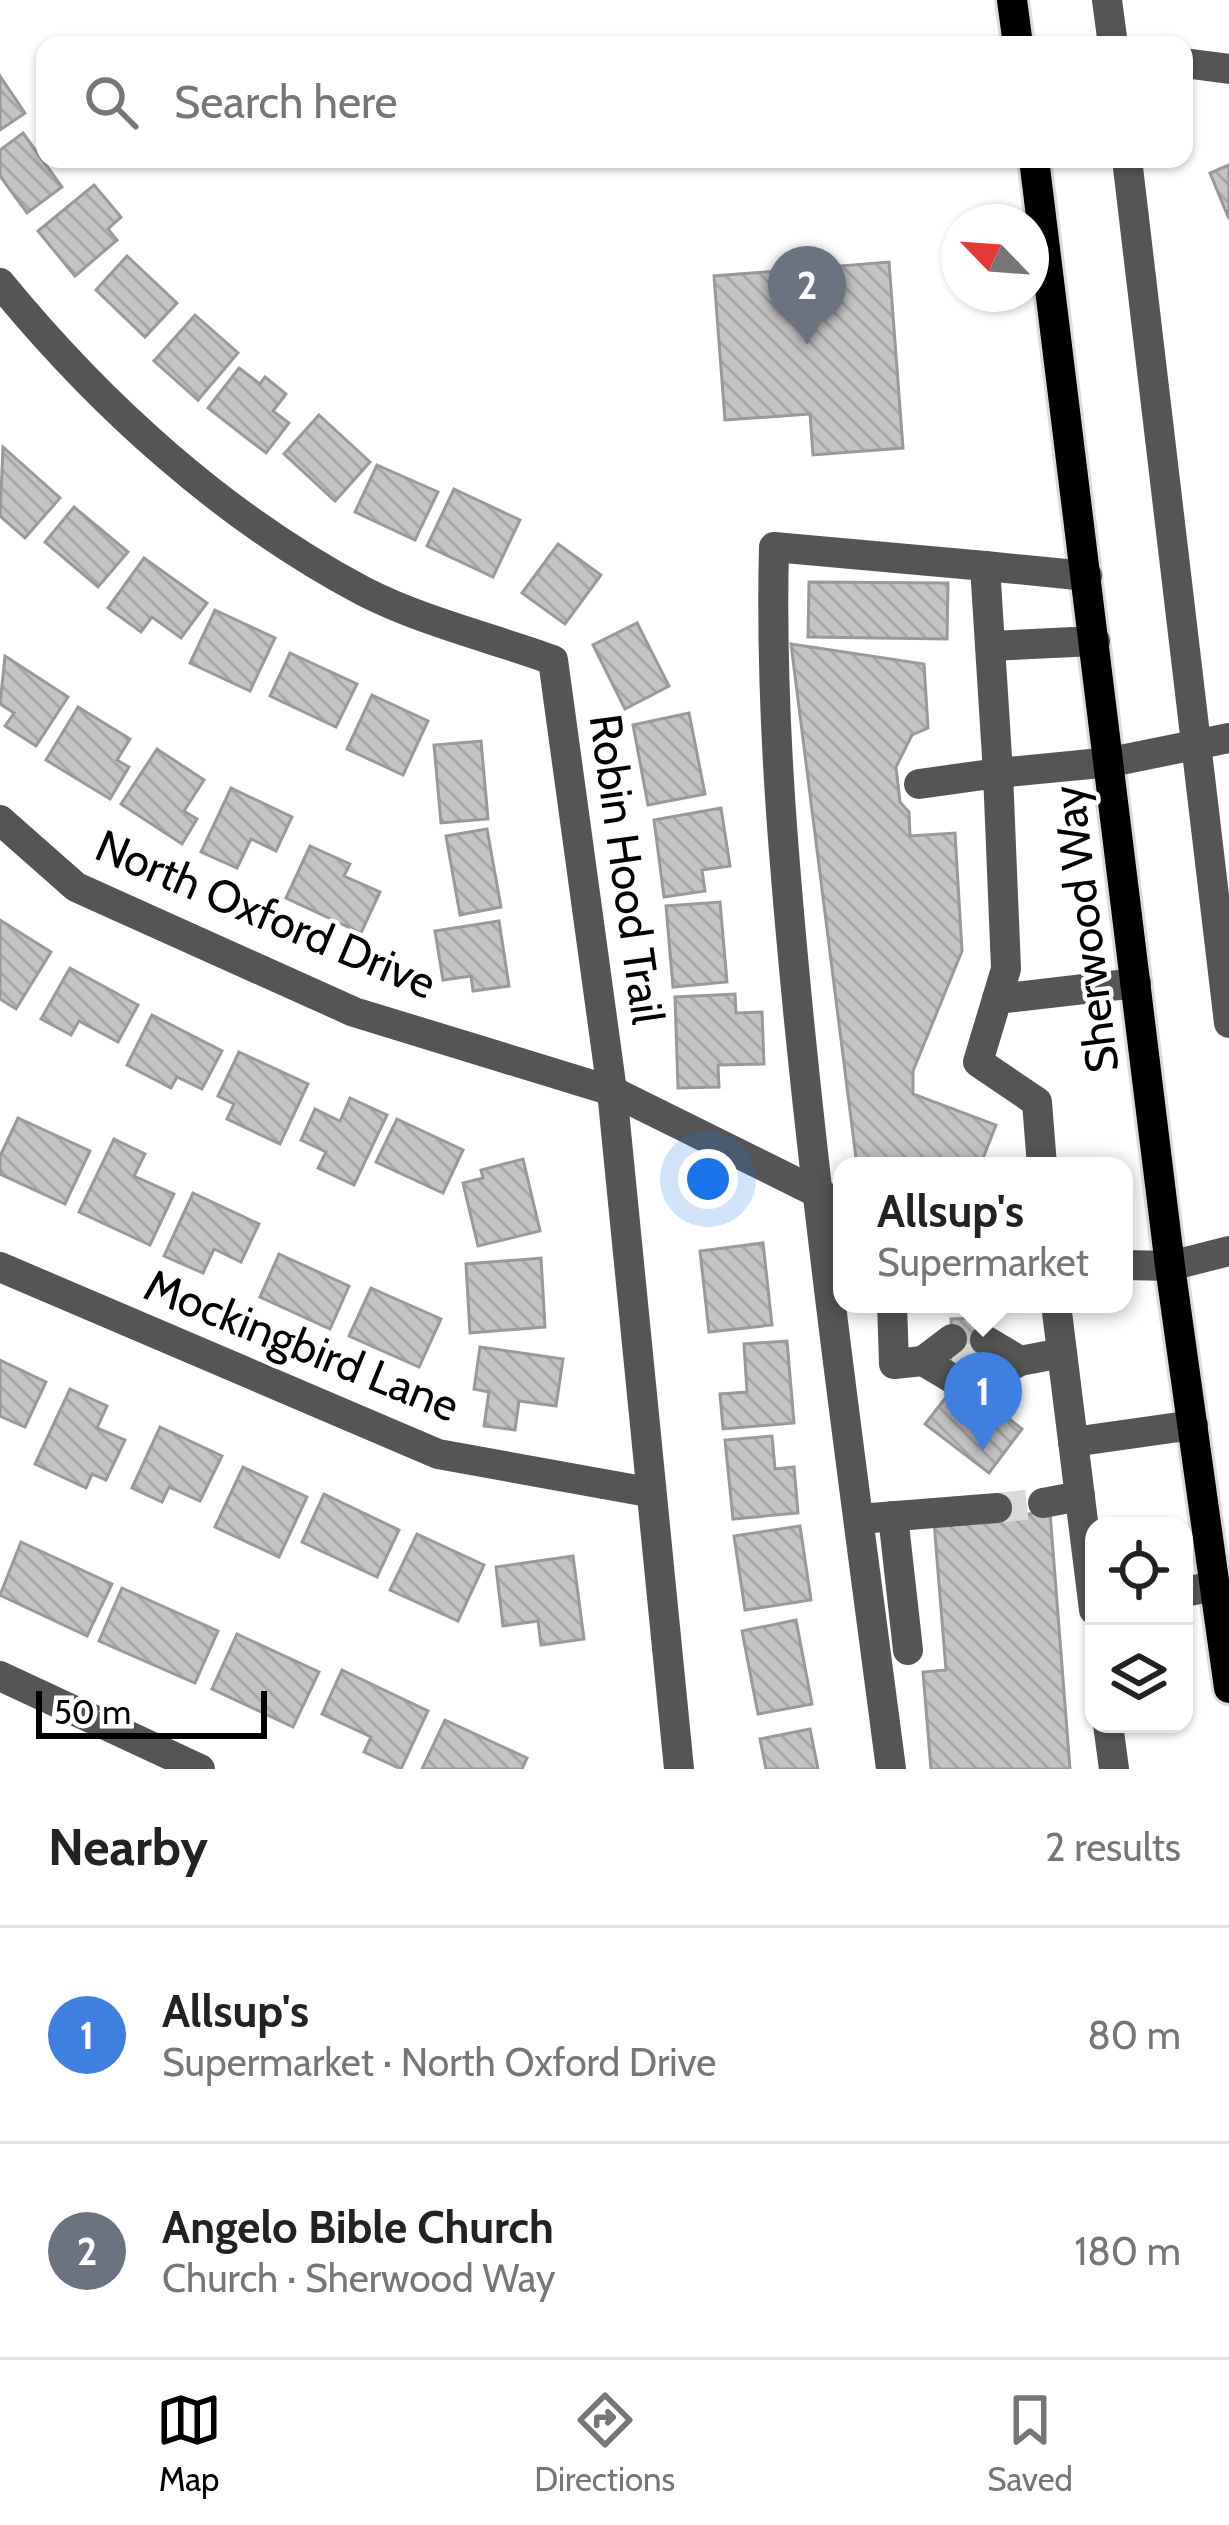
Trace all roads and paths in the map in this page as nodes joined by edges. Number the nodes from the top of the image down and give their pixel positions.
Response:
1 (1012, 0) edge
2 (1107, 0) edge
3 (1017, 36) edge
4 (1112, 36) edge
5 (1193, 64) edge
6 (1229, 69) edge
7 (1035, 168) edge
8 (1128, 168) edge
9 (0, 283) edge
10 (985, 566) junction
11 (1087, 576) junction
12 (1095, 641) junction
13 (990, 646) junction
14 (1229, 738) edge
15 (1197, 742) junction
16 (1111, 762) junction
17 (998, 773) junction
18 (919, 784) dead end
19 (0, 820) edge
20 (1136, 983) junction
21 (997, 999) junction
22 (1228, 1012) edge
23 (612, 1091) junction
24 (1041, 1157) edge
25 (829, 1200) edge
26 (1229, 1251) edge
27 (1133, 1265) edge
28 (1170, 1266) junction
29 (0, 1267) edge
30 (833, 1270) edge
31 (835, 1313) edge
32 (899, 1313) edge
33 (1057, 1313) edge
34 (1062, 1353) junction
35 (986, 1359) tunnel mouth
36 (839, 1374) junction
37 (1192, 1425) junction
38 (1073, 1442) junction
39 (648, 1492) junction
40 (1080, 1496) junction
41 (1043, 1502) tunnel mouth
42 (997, 1508) tunnel mouth
43 (893, 1516) junction
44 (859, 1519) junction
45 (1085, 1536) edge
46 (1199, 1589) edge
47 (908, 1650) dead end
48 (0, 1676) edge
49 (1229, 1688) edge
50 (1109, 1733) edge
51 (200, 1769) edge
52 (679, 1769) edge
53 (891, 1769) edge
54 (1114, 1769) edge

1 - 3 main road
2 - 4 street
5 - 6 street
7 - 11 main road, Sherwood Way
8 - 15 street
9 - 23 street, Robin Hood Trail
10 - 11 street
10 - 13 street
10 - 25 street
11 - 12 main road, Sherwood Way
12 - 13 street
12 - 16 main road, Sherwood Way
13 - 17 street
14 - 15 street
15 - 16 street
15 - 22 street
16 - 17 street
16 - 20 main road, Sherwood Way
17 - 18 street
17 - 21 street
19 - 23 street, North Oxford Drive
20 - 21 street
20 - 28 main road, Sherwood Way
21 - 24 street
23 - 25 street, North Oxford Drive
23 - 39 street, Robin Hood Trail
25 - 30 street
26 - 28 street
27 - 28 street
28 - 37 main road, Sherwood Way
29 - 39 street, Mockingbird Lane
31 - 36 street
32 - 36 street
33 - 34 street
34 - 35 street
34 - 38 street
36 - 44 street
37 - 38 street
37 - 46 main road, Sherwood Way
38 - 40 street
39 - 52 street, Robin Hood Trail
40 - 41 street
40 - 45 street
42 - 43 street
43 - 44 street
43 - 47 street
44 - 53 street
46 - 49 main road, Sherwood Way
48 - 51 street
50 - 54 street

